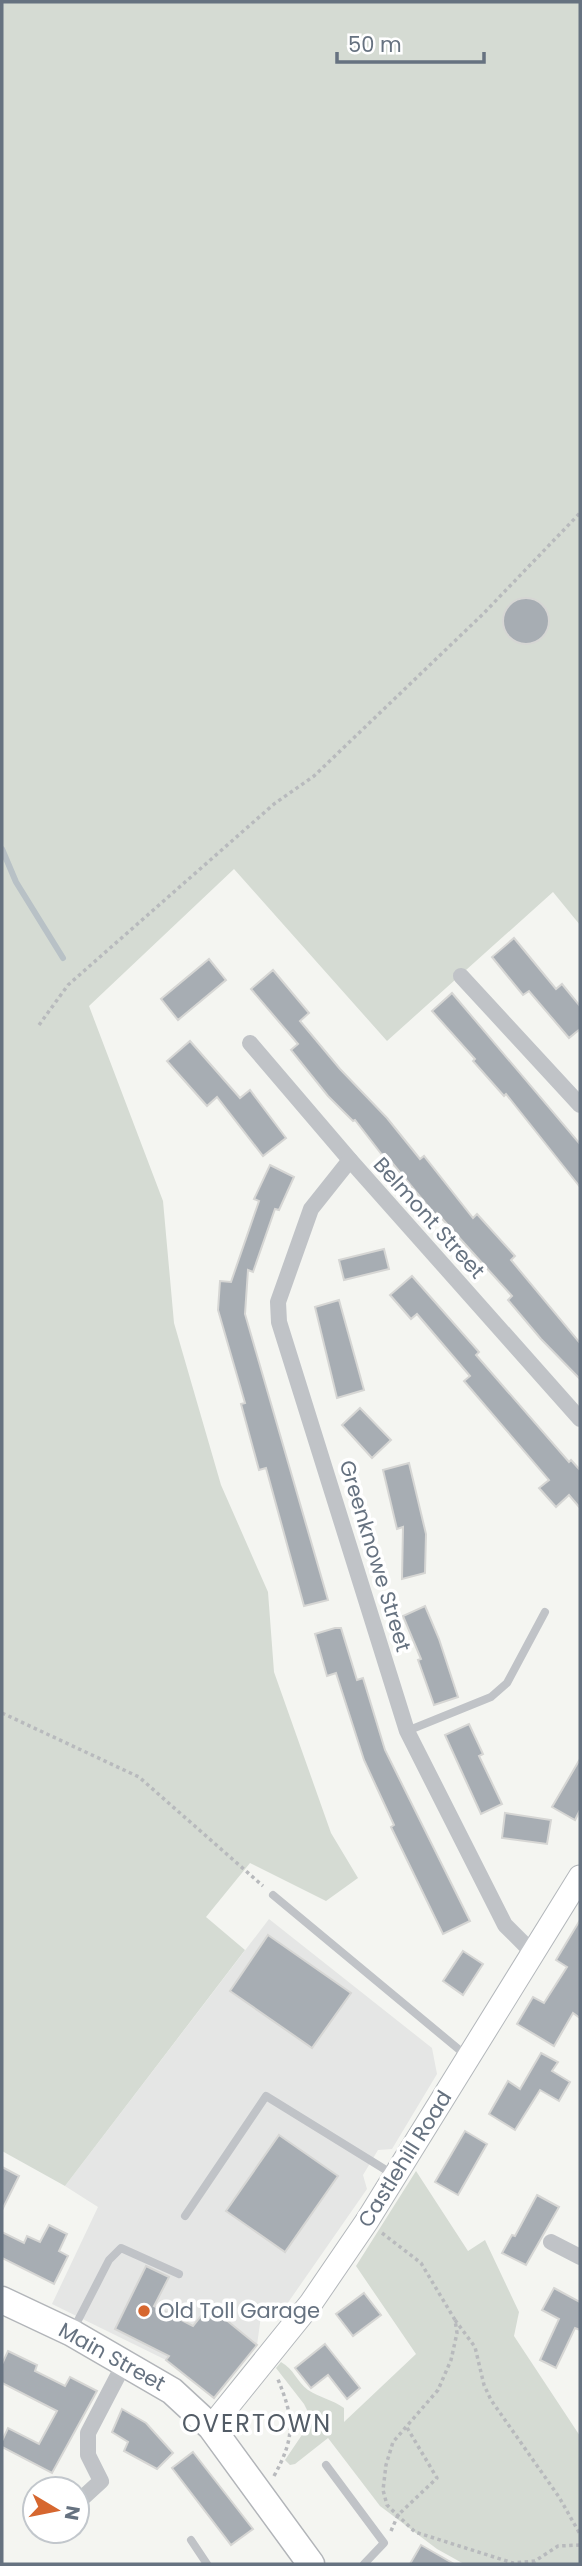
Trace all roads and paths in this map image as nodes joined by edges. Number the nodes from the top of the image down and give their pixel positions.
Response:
1 (580, 513) edge
2 (461, 976) dead end
3 (39, 1025) dead end
4 (250, 1043) dead end
5 (580, 1105) edge
6 (350, 1160) junction
7 (580, 1419) edge
8 (545, 1612) dead end
9 (2, 1713) edge
10 (407, 1731) junction
11 (580, 1877) edge
12 (274, 1895) joint
13 (533, 1953) junction
14 (469, 2058) junction
15 (394, 2175) junction
16 (186, 2216) dead end
17 (367, 2221) junction
18 (551, 2242) dead end
19 (580, 2257) edge
20 (179, 2274) dead end
21 (2, 2300) edge
22 (455, 2320) junction
23 (72, 2333) junction
24 (269, 2356) junction
25 (124, 2364) junction
26 (406, 2426) junction
27 (211, 2427) junction
28 (326, 2465) dead end
29 (266, 2470) dead end
30 (91, 2490) edge
31 (398, 2515) junction
32 (580, 2534) edge
33 (191, 2540) dead end
34 (384, 2543) junction
35 (580, 2545) edge
36 (208, 2564) edge
37 (309, 2564) edge
38 (364, 2564) edge

1 - 3 path
2 - 5 street
4 - 6 street, Belmont Street
6 - 7 street, Belmont Street
6 - 10 street, Greenknowe Street
8 - 10 lane
9 - 12 path
10 - 13 street, Greenknowe Street
11 - 13 main road, Castlehill Road
12 - 14 lane
13 - 14 main road, Castlehill Road
14 - 15 main road, Castlehill Road
15 - 16 lane
15 - 17 main road, Castlehill Road
17 - 22 path
17 - 24 main road, Castlehill Road
18 - 19 street
20 - 23 lane
21 - 23 main road, Main Street
22 - 26 path
22 - 32 path
23 - 25 main road, Main Street
24 - 27 main road, Castlehill Road
24 - 29 path
25 - 27 main road, Main Street
25 - 30 street
26 - 31 path
26 - 31 path
27 - 37 main road, Main Street
28 - 34 lane
31 - 34 path
31 - 35 path
33 - 36 lane
34 - 38 lane

